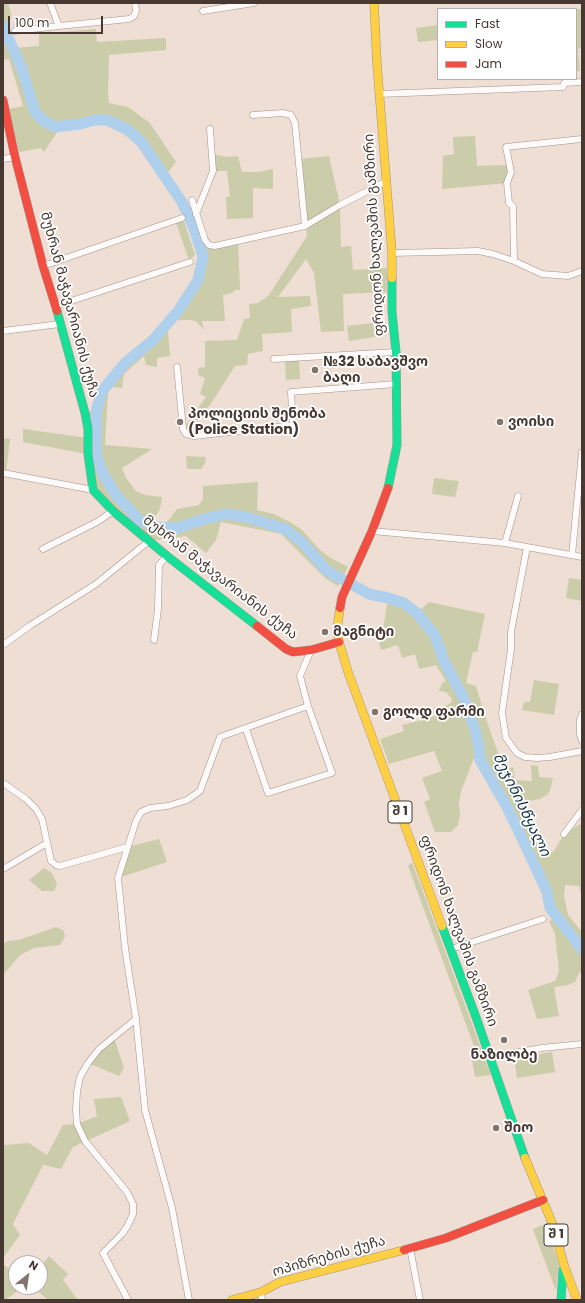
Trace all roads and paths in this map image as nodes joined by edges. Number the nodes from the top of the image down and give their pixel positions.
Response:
1 (50, 3) edge
2 (135, 3) edge
3 (254, 3) edge
4 (374, 3) edge
5 (203, 11) dead end
6 (59, 26) junction
7 (15, 31) dead end
8 (582, 82) edge
9 (379, 94) junction
10 (3, 100) edge
11 (253, 115) dead end
12 (210, 129) dead end
13 (582, 139) edge
14 (15, 157) junction
15 (3, 159) edge
16 (388, 181) junction
17 (192, 200) dead end
18 (196, 214) junction
19 (182, 218) dead end
20 (305, 226) junction
21 (392, 253) junction
22 (514, 261) junction
23 (190, 262) dead end
24 (44, 266) junction
25 (582, 271) edge
26 (56, 306) junction
27 (60, 324) junction
28 (3, 331) edge
29 (396, 352) junction
30 (274, 359) dead end
31 (177, 367) dead end
32 (396, 384) junction
33 (582, 452) edge
34 (3, 473) edge
35 (93, 490) junction
36 (518, 496) dead end
37 (114, 510) junction
38 (372, 531) junction
39 (149, 541) junction
40 (505, 543) junction
41 (527, 547) junction
42 (43, 549) dead end
43 (572, 555) junction
44 (167, 556) junction
45 (582, 557) edge
46 (154, 640) dead end
47 (339, 642) junction
48 (3, 645) edge
49 (311, 650) junction
50 (308, 706) junction
51 (582, 714) edge
52 (246, 729) junction
53 (582, 741) edge
54 (582, 751) edge
55 (3, 783) edge
56 (582, 810) edge
57 (564, 834) dead end
58 (47, 843) junction
59 (128, 847) junction
60 (3, 869) edge
61 (543, 918) dead end
62 (451, 949) junction
63 (136, 1019) junction
64 (582, 1044) edge
65 (491, 1057) junction
66 (542, 1200) junction
67 (410, 1248) junction
68 (564, 1265) junction
69 (262, 1296) edge
70 (128, 1300) edge
71 (189, 1300) edge
72 (232, 1300) edge
73 (420, 1300) edge
74 (561, 1300) edge
75 (577, 1300) edge

1 - 6 street
2 - 6 street
3 - 5 street
4 - 9 main road, ფრიდონ ხალვაშის გამზირი / შ 1
6 - 7 street
8 - 9 street
9 - 16 main road, ფრიდონ ხალვაშის გამზირი / შ 1
10 - 14 main road, მუხრან მაჭავარიანის ქუჩა
11 - 20 street
12 - 18 street
13 - 22 street
14 - 15 street
14 - 24 main road, მუხრან მაჭავარიანის ქუჩა
16 - 20 street
16 - 21 main road, ფრიდონ ხალვაშის გამზირი / შ 1
17 - 18 street
18 - 20 street
19 - 24 street
21 - 22 street
21 - 29 main road, ფრიდონ ხალვაშის გამზირი / შ 1
22 - 25 street
23 - 26 street
24 - 26 main road, მუხრან მაჭავარიანის ქუჩა
26 - 27 main road, მუხრან მაჭავარიანის ქუჩა
27 - 28 street
27 - 35 main road, მუხრან მაჭავარიანის ქუჩა
29 - 30 street
29 - 32 main road, ფრიდონ ხალვაშის გამზირი / შ 1
31 - 32 street
32 - 38 main road, ფრიდონ ხალვაშის გამზირი / შ 1
33 - 43 street
34 - 35 street
35 - 37 main road, მუხრან მაჭავარიანის ქუჩა
36 - 40 street
37 - 39 main road, მუხრან მაჭავარიანის ქუჩა
37 - 42 street
38 - 40 street
38 - 47 main road, ფრიდონ ხალვაშის გამზირი / შ 1
39 - 44 main road, მუხრან მაჭავარიანის ქუჩა
39 - 48 street
40 - 41 street
41 - 43 street
41 - 54 street
43 - 45 street
44 - 46 street
44 - 49 main road, მუხრან მაჭავარიანის ქუჩა
47 - 49 main road, მუხრან მაჭავარიანის ქუჩა
47 - 62 main road, ფრიდონ ხალვაშის გამზირი / შ 1
49 - 50 street
50 - 52 street
50 - 52 street
51 - 53 street
52 - 59 street
55 - 58 street
56 - 57 street
58 - 59 street
58 - 60 street
59 - 63 street
61 - 62 street
62 - 65 main road, ფრიდონ ხალვაშის გამზირი / შ 1
63 - 70 street
63 - 71 street
64 - 65 street
65 - 66 main road, ფრიდონ ხალვაშის გამზირი / შ 1
66 - 67 main road, ოპიზრების ქუჩა
66 - 68 main road, ფრიდონ ხალვაშის გამზირი / შ 1
67 - 69 main road, ოპიზრების ქუჩა
67 - 73 street
68 - 74 main road
68 - 75 main road, ფრიდონ ხალვაშის გამზირი / შ 1
69 - 72 main road, ოპიზრების ქუჩა

